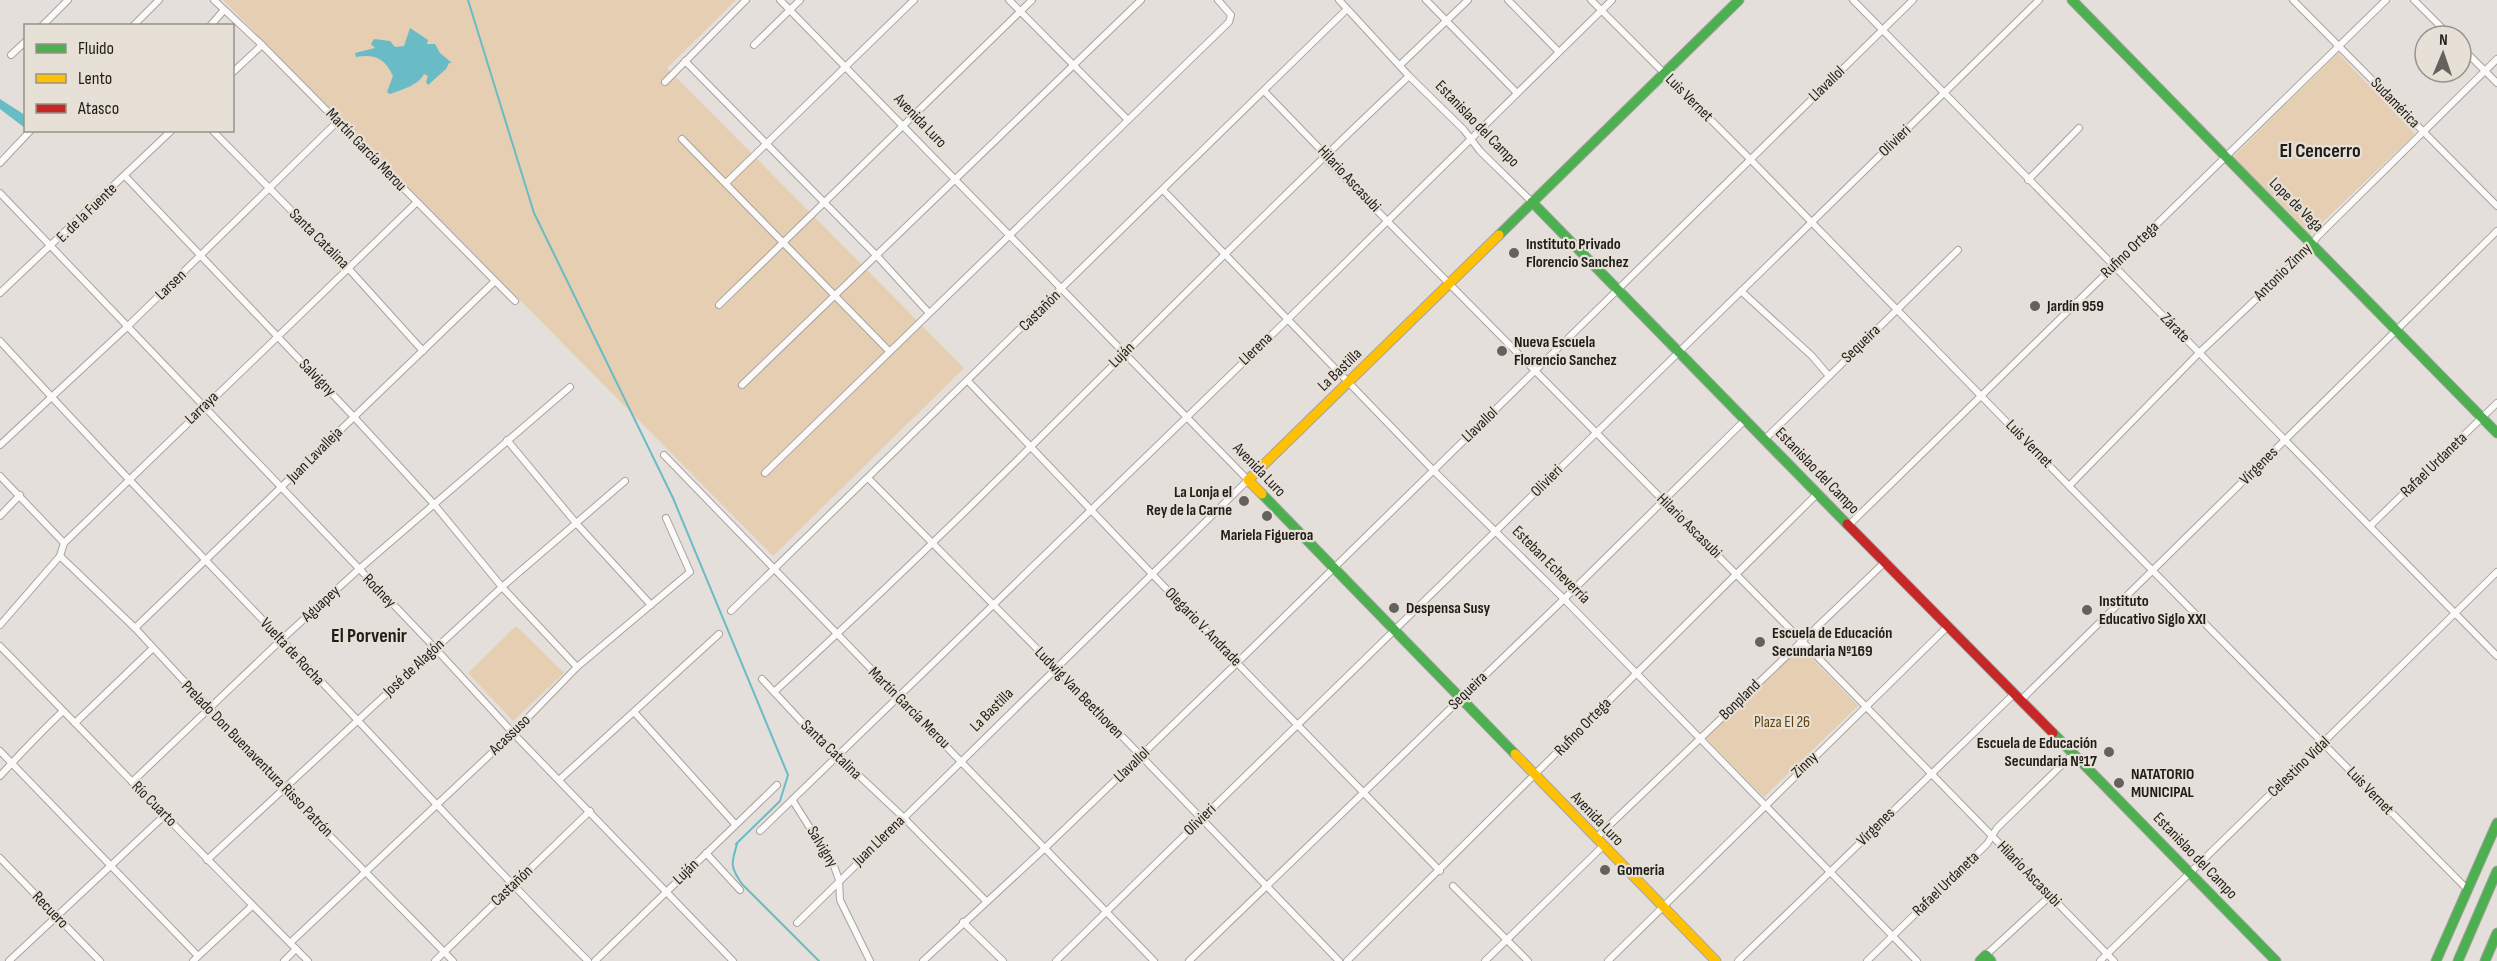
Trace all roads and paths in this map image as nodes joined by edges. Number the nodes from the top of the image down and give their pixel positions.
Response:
1 (68, 0) edge
2 (159, 0) edge
3 (214, 0) edge
4 (746, 0) edge
5 (780, 0) edge
6 (800, 0) edge
7 (914, 0) edge
8 (1010, 0) edge
9 (1032, 0) edge
10 (1141, 0) edge
11 (1218, 0) edge
12 (1339, 0) edge
13 (1426, 0) edge
14 (1468, 0) edge
15 (1508, 0) edge
16 (1591, 0) edge
17 (1612, 0) edge
18 (1739, 0) edge
19 (1853, 0) edge
20 (1913, 0) edge
21 (2039, 0) edge
22 (2072, 0) edge
23 (2293, 0) edge
24 (2386, 0) edge
25 (2414, 0) edge
26 (224, 10) junction
27 (789, 10) junction
28 (1346, 10) junction
29 (1020, 11) junction
30 (1601, 11) junction
31 (1447, 21) junction
32 (44, 24) edge
33 (135, 24) edge
34 (212, 24) edge
35 (2438, 24) edge
36 (1882, 30) junction
37 (24, 43) edge
38 (262, 45) junction
39 (754, 45) dead end
40 (2338, 46) junction
41 (1558, 51) junction
42 (11, 55) dead end
43 (2473, 59) edge
44 (2497, 59) edge
45 (685, 61) junction
46 (1074, 65) junction
47 (1400, 65) junction
48 (846, 66) junction
49 (234, 71) edge
50 (2485, 71) junction
51 (1664, 73) junction
52 (1409, 76) junction
53 (665, 82) dead end
54 (2497, 83) edge
55 (1264, 92) junction
56 (1516, 93) junction
57 (1944, 93) junction
58 (1127, 119) junction
59 (338, 121) junction
60 (903, 125) junction
61 (2079, 128) dead end
62 (29, 132) edge
63 (170, 132) edge
64 (214, 132) edge
65 (2423, 132) junction
66 (682, 139) dead end
67 (1471, 139) junction
68 (766, 144) junction
69 (1325, 155) junction
70 (2226, 156) junction
71 (1750, 159) junction
72 (0, 163) edge
73 (125, 176) junction
74 (956, 180) junction
75 (2028, 180) junction
76 (726, 183) junction
77 (268, 188) junction
78 (1163, 190) junction
79 (0, 193) edge
80 (417, 202) junction
81 (824, 202) junction
82 (1532, 202) junction
83 (2497, 206) edge
84 (1387, 220) junction
85 (1812, 222) junction
86 (2497, 231) edge
87 (1009, 234) junction
88 (783, 243) junction
89 (2312, 243) junction
90 (51, 247) junction
91 (1958, 250) dead end
92 (202, 255) junction
93 (1224, 255) junction
94 (877, 256) junction
95 (2114, 266) junction
96 (348, 268) junction
97 (495, 281) junction
98 (1449, 284) junction
99 (1062, 289) junction
100 (1618, 290) junction
101 (1741, 291) junction
102 (0, 293) edge
103 (836, 296) junction
104 (515, 301) dead end
105 (719, 305) dead end
106 (1898, 310) junction
107 (929, 313) junction
108 (1287, 320) junction
109 (128, 326) junction
110 (2397, 330) junction
111 (277, 338) junction
112 (0, 341) edge
113 (423, 351) junction
114 (889, 351) junction
115 (1679, 351) junction
116 (2199, 352) junction
117 (1124, 353) junction
118 (1536, 371) junction
119 (1829, 376) junction
120 (968, 381) junction
121 (1349, 383) junction
122 (742, 385) dead end
123 (570, 387) dead end
124 (51, 396) junction
125 (1983, 396) junction
126 (2497, 403) edge
127 (204, 406) junction
128 (1187, 416) junction
129 (354, 417) junction
130 (2482, 418) junction
131 (1746, 419) junction
132 (1596, 432) junction
133 (2497, 433) edge
134 (1765, 439) junction
135 (507, 440) junction
136 (2285, 440) junction
137 (1030, 445) junction
138 (0, 446) edge
139 (664, 455) dead end
140 (1433, 470) junction
141 (765, 473) dead end
142 (0, 476) edge
143 (868, 478) junction
144 (128, 480) junction
145 (1248, 480) junction
146 (625, 481) dead end
147 (2069, 486) junction
148 (281, 489) junction
149 (1818, 493) junction
150 (20, 495) junction
151 (1663, 500) junction
152 (433, 503) junction
153 (1091, 510) junction
154 (0, 516) edge
155 (666, 518) dead end
156 (576, 524) junction
157 (1849, 525) junction
158 (2370, 526) junction
159 (1496, 531) junction
160 (64, 543) junction
161 (932, 543) junction
162 (60, 556) junction
163 (204, 561) junction
164 (1885, 562) junction
165 (1333, 569) junction
166 (358, 570) junction
167 (774, 570) junction
168 (2153, 570) junction
169 (2497, 572) edge
170 (1151, 574) junction
171 (1736, 574) junction
172 (502, 587) junction
173 (1564, 599) junction
174 (993, 604) junction
175 (651, 605) junction
176 (732, 611) dead end
177 (2456, 613) junction
178 (0, 625) edge
179 (1948, 626) junction
180 (135, 628) junction
181 (1394, 631) junction
182 (719, 634) dead end
183 (836, 635) junction
184 (281, 640) junction
185 (1802, 641) junction
186 (0, 646) edge
187 (435, 648) junction
188 (152, 649) junction
189 (2497, 656) edge
190 (1237, 663) junction
191 (577, 667) junction
192 (1056, 668) junction
193 (1636, 673) junction
194 (762, 679) dead end
195 (774, 692) junction
196 (899, 696) junction
197 (2017, 697) junction
198 (1460, 699) junction
199 (1865, 706) junction
200 (210, 710) junction
201 (63, 711) junction
202 (635, 713) junction
203 (356, 721) junction
204 (75, 723) junction
205 (1299, 726) junction
206 (513, 733) junction
207 (1700, 739) junction
208 (2324, 743) junction
209 (0, 751) edge
210 (2073, 754) junction
211 (837, 756) junction
212 (1141, 756) junction
213 (962, 761) junction
214 (13, 764) junction
215 (1930, 773) junction
216 (0, 776) edge
217 (1535, 776) junction
218 (559, 780) junction
219 (132, 782) junction
220 (777, 784) dead end
221 (283, 788) junction
222 (1362, 793) junction
223 (793, 801) junction
224 (436, 806) junction
225 (1764, 806) junction
226 (590, 811) junction
227 (166, 814) junction
228 (903, 817) junction
229 (1201, 819) junction
230 (2497, 823) edge
231 (735, 824) junction
232 (760, 831) dead end
233 (1992, 836) junction
234 (1596, 838) junction
235 (1603, 846) junction
236 (1045, 848) junction
237 (706, 852) junction
238 (0, 858) edge
239 (207, 860) junction
240 (110, 865) junction
241 (365, 871) junction
242 (1440, 871) junction
243 (2497, 871) edge
244 (1831, 873) junction
245 (2191, 873) junction
246 (839, 880) junction
247 (513, 886) junction
248 (1453, 886) dead end
249 (1267, 888) junction
250 (2467, 889) junction
251 (740, 890) dead end
252 (666, 891) junction
253 (2050, 896) junction
254 (986, 901) junction
255 (252, 906) junction
256 (1663, 907) junction
257 (1106, 911) junction
258 (56, 915) junction
259 (963, 922) junction
260 (797, 923) dead end
261 (2497, 933) edge
262 (1892, 936) junction
263 (1507, 940) junction
264 (290, 943) junction
265 (296, 949) junction
266 (444, 952) junction
267 (2108, 954) junction
268 (196, 958) edge
269 (1985, 959) edge
270 (2458, 959) edge
271 (9, 961) edge
272 (100, 961) edge
273 (284, 961) edge
274 (308, 961) edge
275 (435, 961) edge
276 (453, 961) edge
277 (588, 961) edge
278 (595, 961) edge
279 (733, 961) edge
280 (870, 961) edge
281 (923, 961) edge
282 (1003, 961) edge
283 (1056, 961) edge
284 (1154, 961) edge
285 (1189, 961) edge
286 (1339, 961) edge
287 (1347, 961) edge
288 (1485, 961) edge
289 (1528, 961) edge
290 (1608, 961) edge
291 (1716, 961) edge
292 (1738, 961) edge
293 (1866, 961) edge
294 (1917, 961) edge
295 (2100, 961) edge
296 (2114, 961) edge
297 (2276, 961) edge
298 (2436, 961) edge
299 (2485, 961) edge

1 - 32 street
2 - 33 street
3 - 26 street, Martín García Merou
4 - 45 street
5 - 27 street, Avenida Luro
6 - 27 street
7 - 48 street
8 - 29 street
9 - 29 street
10 - 46 street
11 - 58 street
12 - 28 street, Estanislao del Campo
13 - 31 street
14 - 31 street
15 - 41 street
16 - 30 street, Luis Vernet
17 - 30 street, Llerena
18 - 51 main road, La Bastilla
19 - 36 street, Zárate
20 - 36 street, Llavallol
21 - 57 street, Olivieri
22 - 70 main road, Lope de Vega
23 - 40 street, Sudamérica
24 - 40 street, Rufino Ortega
25 - 35 street
26 - 34 street
26 - 38 street, Martín García Merou
27 - 39 street
27 - 48 street, Avenida Luro
28 - 47 street, Estanislao del Campo
28 - 55 street, Castañón
29 - 46 street
29 - 60 street
30 - 41 street, Llerena
30 - 51 street, Luis Vernet
31 - 47 street
31 - 56 street
36 - 57 street, Zárate
36 - 71 street, Llavallol
37 - 42 street
38 - 49 street
38 - 59 street, Martín García Merou
40 - 65 street, Sudamérica
40 - 70 street, Rufino Ortega
41 - 56 street, Llerena
43 - 50 street
44 - 50 street, Antonio Zinny
45 - 53 street
45 - 68 street
46 - 58 street
46 - 74 street
47 - 52 street, Estanislao del Campo
48 - 60 street, Avenida Luro
48 - 68 street
50 - 54 street
50 - 65 street, Antonio Zinny
51 - 71 street, Luis Vernet
51 - 82 main road, La Bastilla
52 - 67 street, Estanislao del Campo
52 - 69 street, Luján
55 - 69 street, Hilario Ascasubi
55 - 78 street, Castañón
56 - 67 street, Llerena
57 - 75 street, Zárate
57 - 85 street, Olivieri
58 - 87 street
59 - 77 street, Larsen
59 - 80 street, Martín García Merou
60 - 74 street, Avenida Luro
60 - 81 street
61 - 75 street
62 - 72 street
63 - 73 street, E. de la Fuente
64 - 77 street, Santa Catalina
65 - 83 street, Sudamérica
65 - 89 street, Antonio Zinny
66 - 76 street
67 - 82 street, Estanislao del Campo
67 - 84 street, Llerena
68 - 76 street
68 - 81 street
69 - 84 street, Hilario Ascasubi
69 - 93 street, Luján
70 - 89 main road, Lope de Vega
70 - 95 street, Rufino Ortega
71 - 85 street, Luis Vernet
71 - 100 street, Llavallol
73 - 90 street, E. de la Fuente
73 - 92 street, Salvigny
74 - 87 street, Avenida Luro
74 - 94 street
75 - 95 street, Zárate
76 - 88 street
77 - 92 street, Larsen
77 - 96 street, Santa Catalina
78 - 93 street, Esteban Echeverría
78 - 99 street, Castañón
79 - 90 street, Rodney
80 - 96 street, Larraya
80 - 97 street, Martín García Merou
81 - 88 street
81 - 94 street
82 - 98 main road, La Bastilla
82 - 100 main road, Estanislao del Campo
84 - 98 street, Hilario Ascasubi
84 - 108 street, Llerena
85 - 101 street, Olivieri
85 - 106 street, Luis Vernet
86 - 110 street, Vírgenes
87 - 99 street, Avenida Luro
87 - 107 street
88 - 103 street
88 - 105 street
89 - 110 main road, Lope de Vega
89 - 116 street, Antonio Zinny
90 - 102 street, E. de la Fuente
90 - 109 street, Rodney
91 - 106 street, Sequeira
92 - 109 street, Larsen
92 - 111 street, Salvigny
93 - 108 street, Esteban Echeverría
93 - 117 street, Luján
94 - 103 street
94 - 107 street
95 - 116 street, Zárate
95 - 125 street, Rufino Ortega
96 - 111 street, Larraya
96 - 113 street, Santa Catalina
97 - 104 street, Martín García Merou
97 - 113 street, Juan Lavalleja
98 - 118 street, Hilario Ascasubi
98 - 121 main road, La Bastilla
99 - 117 street, Avenida Luro
99 - 120 street, Castañón
100 - 115 main road, Estanislao del Campo
100 - 118 street, Llavallol
101 - 115 street, Olivieri
101 - 119 street
103 - 114 street
103 - 122 street
106 - 119 street, Sequeira
106 - 125 street, Luis Vernet
107 - 114 street
108 - 121 street, Esteban Echeverría
108 - 128 street, Llerena
109 - 124 street, Larsen
109 - 127 street, Rodney
110 - 130 main road, Lope de Vega
110 - 136 street, Vírgenes
111 - 127 street, Larraya
111 - 129 street, Salvigny
112 - 124 street, Vuelta de Rocha
113 - 129 street, Juan Lavalleja
114 - 141 street
115 - 131 main road, Estanislao del Campo
115 - 132 street, Olivieri
116 - 136 street, Zárate
116 - 147 street, Antonio Zinny
117 - 128 street, Avenida Luro
117 - 137 street, Luján
118 - 132 street, Hilario Ascasubi
118 - 140 street, Llavallol
119 - 134 street, Sequeira
120 - 137 street, Olegario V. Andrade
120 - 143 street, Castañón
121 - 140 street, Esteban Echeverría
121 - 145 main road, La Bastilla
123 - 135 street, Aguapey
124 - 138 street, Larsen
124 - 144 street, Vuelta de Rocha
125 - 147 street, Luis Vernet
125 - 157 street, Rufino Ortega
126 - 130 street, Rafael Urdaneta
127 - 144 street, Larraya
127 - 148 street, Rodney
128 - 145 street, Avenida Luro
128 - 153 street, Llerena
129 - 148 street, Juan Lavalleja
129 - 152 street, Salvigny
130 - 133 main road, Lope de Vega
130 - 158 street, Rafael Urdaneta
131 - 134 main road, Estanislao del Campo
131 - 151 street, Sequeira
132 - 151 street, Hilario Ascasubi
132 - 159 street, Olivieri
134 - 149 main road, Estanislao del Campo
135 - 152 street, Aguapey
135 - 156 street
136 - 158 street, Zárate
136 - 168 street, Vírgenes
137 - 153 street, Olegario V. Andrade
137 - 161 street, Luján
139 - 167 street, Martín García Merou
140 - 159 street, Esteban Echeverría
140 - 165 street, Llavallol
142 - 150 street
143 - 161 street, Ludwig Van Beethoven
143 - 167 street, Castañón
144 - 160 street, Larraya
144 - 163 street, Vuelta de Rocha
145 - 165 main road, Avenida Luro
145 - 170 street, La Bastilla
146 - 156 street, José de Alagón
147 - 168 street, Luis Vernet
148 - 163 street, Juan Lavalleja
148 - 166 street, Rodney
149 - 157 main road, Estanislao del Campo
149 - 171 street, Rufino Ortega
150 - 154 street
150 - 160 street
151 - 171 street, Hilario Ascasubi
151 - 173 street, Sequeira
152 - 166 street, Aguapey
152 - 172 street, Salvigny
153 - 170 street, Olegario V. Andrade
153 - 174 street, Llerena
155 - 175 street, Acassuso
156 - 172 street, José de Alagón
156 - 175 street
157 - 164 main road, Estanislao del Campo
158 - 177 street, Zárate
159 - 173 street, Esteban Echeverría
159 - 181 street, Olivieri
160 - 162 street, Larraya
161 - 174 street, Ludwig Van Beethoven
161 - 183 street, Luján
162 - 178 street, Larraya
162 - 180 street, Prelado Don Buenaventura Risso Patrón
163 - 180 street, Juan Lavalleja
163 - 184 street, Vuelta de Rocha
164 - 179 main road, Estanislao del Campo
164 - 185 street, Bonpland
165 - 181 main road, Avenida Luro
165 - 190 street, Llavallol
166 - 184 street, Aguapey
166 - 187 street, Rodney
167 - 176 street, Castañón
167 - 183 street, Martín García Merou
168 - 197 street, Vírgenes
168 - 208 street, Luis Vernet
169 - 177 street, Celestino Vidal
170 - 190 street, Olegario V. Andrade
170 - 192 street, La Bastilla
171 - 185 street, Hilario Ascasubi
171 - 193 street, Rufino Ortega
172 - 187 street, José de Alagón
172 - 191 street, Salvigny
173 - 193 street, Esteban Echeverría
173 - 198 street, Sequeira
174 - 192 street, Ludwig Van Beethoven
174 - 196 street, Llerena
175 - 191 street, Acassuso
177 - 189 street, Zárate
177 - 208 street, Celestino Vidal
179 - 197 main road, Estanislao del Campo
179 - 199 street, Zinny
180 - 188 street, Prelado Don Buenaventura Risso Patrón
181 - 198 main road, Avenida Luro
181 - 205 street, Olivieri
182 - 202 street
183 - 195 street, Luján
183 - 196 street, Martín García Merou
184 - 200 street, Aguapey
184 - 203 street, Vuelta de Rocha
185 - 199 street, Hilario Ascasubi
185 - 207 street, Bonpland
186 - 201 street, Río Cuarto
187 - 203 street, José de Alagón
187 - 206 street, Rodney
188 - 200 street, Prelado Don Buenaventura Risso Patrón
188 - 204 street
190 - 205 street, Olegario V. Andrade
190 - 212 street, Llavallol
191 - 206 street, Acassuso
192 - 212 street, Ludwig Van Beethoven
192 - 213 street, La Bastilla
193 - 207 street, Esteban Echeverría
193 - 217 street, Rufino Ortega
194 - 195 street, Santa Catalina
195 - 211 street, Santa Catalina
196 - 211 street
196 - 213 street, Martín García Merou
197 - 210 main road, Estanislao del Campo
197 - 215 street, Vírgenes
198 - 217 main road, Avenida Luro
198 - 222 street, Sequeira
199 - 215 street, Hilario Ascasubi
199 - 225 street, Zinny
200 - 219 street, Aguapey
200 - 221 street, Prelado Don Buenaventura Risso Patrón
201 - 204 street, Río Cuarto
201 - 214 street
202 - 218 street
202 - 231 street
203 - 221 street, José de Alagón
203 - 224 street, Vuelta de Rocha
204 - 219 street, Río Cuarto
205 - 222 street, Olegario V. Andrade
205 - 229 street, Olivieri
206 - 218 street, Rodney
206 - 224 street, Acassuso
207 - 225 street, Esteban Echeverría
207 - 234 street, Bonpland
208 - 245 street, Celestino Vidal
208 - 250 street, Luis Vernet
209 - 214 street
210 - 233 street, Rafael Urdaneta
210 - 245 main road, Estanislao del Campo
211 - 223 street
211 - 228 street, Santa Catalina
212 - 229 street, Ludwig Van Beethoven
212 - 236 street, Llavallol
213 - 228 street, Juan Llerena
213 - 236 street, Martín García Merou
214 - 216 street
214 - 240 street
215 - 233 street, Hilario Ascasubi
215 - 244 street, Vírgenes
217 - 234 main road, Avenida Luro
217 - 242 street, Rufino Ortega
218 - 226 street, Rodney
219 - 227 street, Río Cuarto
220 - 231 street, Luján
221 - 239 street, José de Alagón
221 - 241 street, Prelado Don Buenaventura Risso Patrón
222 - 242 street, Olegario V. Andrade
222 - 249 street, Sequeira
223 - 232 street
223 - 246 street, Salvigny
224 - 241 street, Acassuso
224 - 247 street, Vuelta de Rocha
225 - 244 street, Esteban Echeverría
225 - 256 street, Zinny
226 - 247 street, Castañón
226 - 252 street, Rodney
227 - 239 street, Río Cuarto
227 - 240 street
228 - 246 street, Juan Llerena
228 - 254 street, Santa Catalina
229 - 249 street, Ludwig Van Beethoven
229 - 257 street, Olivieri
230 - 250 main road
231 - 237 street, Luján
233 - 253 street, Hilario Ascasubi
233 - 262 street, Rafael Urdaneta
234 - 235 main road, Avenida Luro
235 - 256 main road, Avenida Luro
235 - 263 street
236 - 254 street
236 - 257 street, Martín García Merou
237 - 251 street
237 - 252 street, Luján
238 - 258 street, Recuero
239 - 255 street, Río Cuarto
240 - 258 street
240 - 268 street
241 - 264 street, Acassuso
241 - 266 street, Prelado Don Buenaventura Risso Patrón
242 - 287 street, Rufino Ortega
243 - 270 main road
244 - 262 street, Esteban Echeverría
244 - 292 street, Vírgenes
245 - 267 street, Celestino Vidal
245 - 297 main road, Estanislao del Campo
246 - 260 street, Juan Llerena
246 - 280 street, Salvigny
247 - 266 street, Castañón
247 - 277 street, Vuelta de Rocha
248 - 263 street
249 - 285 street, Sequeira
249 - 286 street, Ludwig Van Beethoven
250 - 298 main road
252 - 278 street, Luján
252 - 279 street, Rodney
253 - 267 street, Hilario Ascasubi
253 - 269 street
254 - 259 street
255 - 264 street, Río Cuarto
255 - 268 street
256 - 290 street
256 - 291 main road, Avenida Luro
257 - 283 street, Olivieri
257 - 284 street, Martín García Merou
258 - 271 street
258 - 272 street, Recuero
259 - 281 street
259 - 282 street
261 - 299 main road
262 - 293 street, Rafael Urdaneta
262 - 294 street, Esteban Echeverría
263 - 288 street
263 - 289 street
264 - 265 street, Río Cuarto
265 - 273 street
265 - 274 street, Río Cuarto
266 - 275 street, Castañón
266 - 276 street, Prelado Don Buenaventura Risso Patrón
267 - 295 street, Celestino Vidal
267 - 296 street, Hilario Ascasubi

